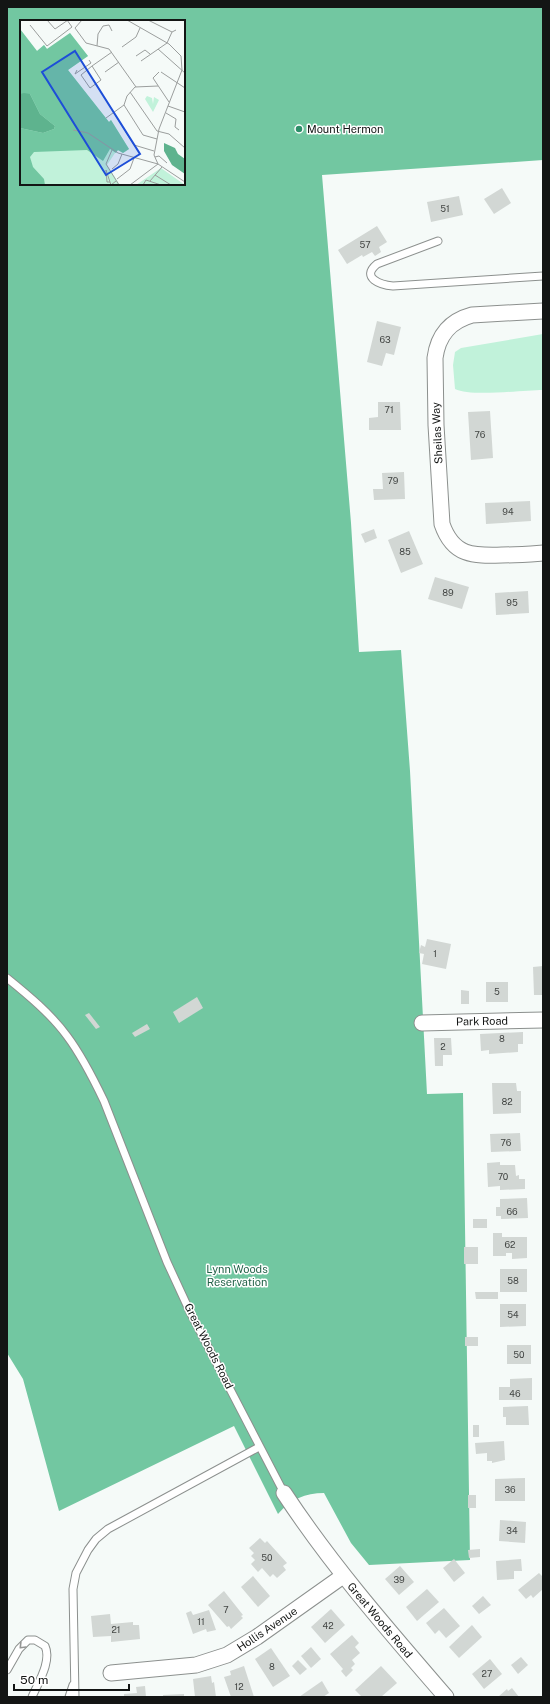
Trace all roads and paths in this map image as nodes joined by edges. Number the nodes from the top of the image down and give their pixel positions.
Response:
1 (438, 241) dead end
2 (543, 276) edge
3 (543, 311) edge
4 (543, 554) edge
5 (7, 978) edge
6 (543, 1020) edge
7 (422, 1023) dead end
8 (259, 1448) junction
9 (284, 1493) joint
10 (343, 1576) junction
11 (7, 1670) edge
12 (111, 1673) dead end
13 (75, 1679) junction
14 (32, 1697) edge
15 (69, 1697) edge
16 (75, 1697) edge
17 (446, 1697) edge

1 - 2 lane
3 - 4 street, Sheilas Way
5 - 8 lane, Great Woods Road
6 - 7 street, Park Road
8 - 9 lane, Great Woods Road
8 - 13 lane
9 - 10 street, Great Woods Road
10 - 12 street, Hollis Avenue
10 - 17 street, Great Woods Road
14 -> 11 lane
13 - 15 lane
13 - 16 lane

